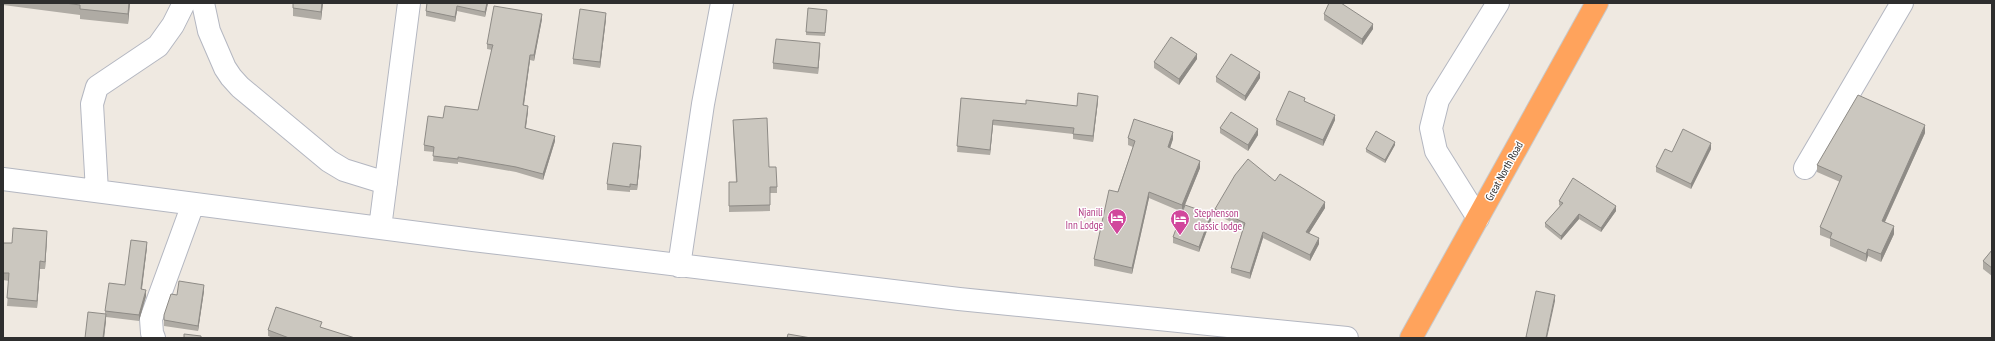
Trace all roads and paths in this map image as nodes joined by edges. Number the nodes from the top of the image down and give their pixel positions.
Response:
1 (184, 3) edge
2 (203, 3) edge
3 (409, 3) edge
4 (722, 3) edge
5 (1498, 3) edge
6 (1597, 3) edge
7 (1902, 3) edge
8 (1805, 168) dead end
9 (3, 179) edge
10 (386, 183) junction
11 (97, 191) junction
12 (193, 204) junction
13 (1478, 218) junction
14 (380, 228) junction
15 (679, 266) junction
16 (1294, 335) edge
17 (154, 338) edge
18 (1347, 338) edge
19 (1411, 338) edge

1 - 11 street
2 - 10 street
3 - 10 street
4 - 15 street
5 - 13 street
6 - 13 highway, Great North Road
7 - 8 street
9 - 11 street
10 - 14 street
11 - 12 street
12 - 14 street
12 - 17 street
13 - 19 highway, Great North Road
14 - 15 street
15 - 16 street
16 - 18 street

